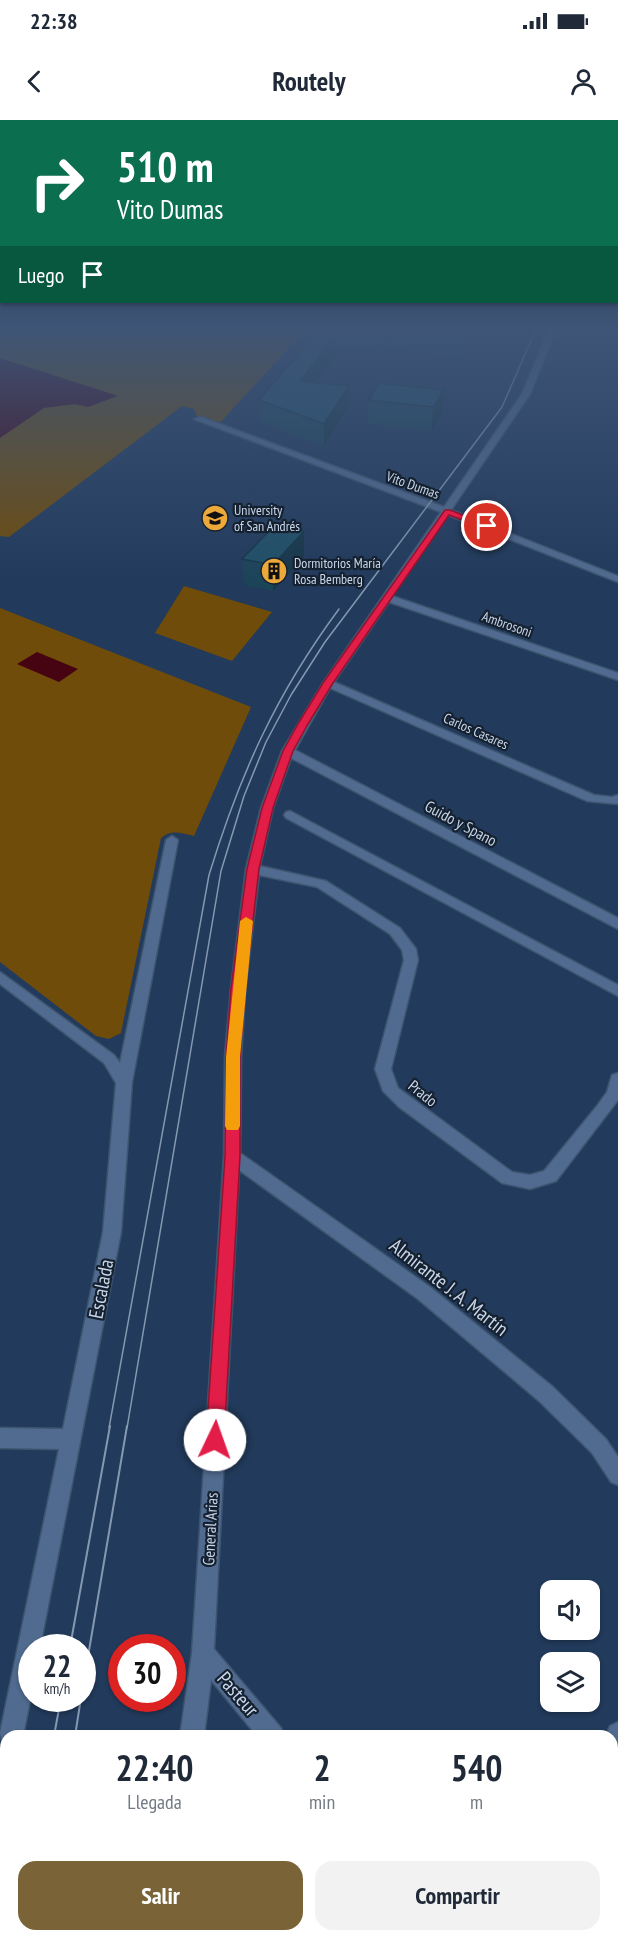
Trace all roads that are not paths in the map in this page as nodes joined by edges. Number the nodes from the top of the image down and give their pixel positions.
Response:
1 (514, 412) edge
2 (198, 420) dead end
3 (447, 512) junction
4 (618, 579) edge
5 (387, 598) junction
6 (618, 677) edge
7 (328, 683) junction
8 (288, 751) junction
9 (616, 800) edge
10 (290, 815) dead end
11 (172, 840) dead end
12 (253, 869) junction
13 (618, 924) edge
14 (0, 977) edge
15 (618, 991) edge
16 (618, 1079) edge
17 (124, 1082) junction
18 (232, 1156) junction
19 (0, 1438) edge
20 (72, 1439) junction
21 (618, 1475) edge
22 (203, 1653) junction
23 (12, 1730) edge
24 (193, 1730) edge
25 (268, 1730) edge

1 - 3 street, General Arias
2 - 3 street, Vito Dumas
3 - 4 street, Vito Dumas
3 - 5 street, General Arias
5 - 6 street, Ambrosoni
5 - 7 street, General Arias
7 - 8 street, General Arias
7 - 9 street, Carlos Casares
8 - 12 street, General Arias
8 - 13 street, Guido y Spano
10 - 15 street
11 - 17 street, Escalada
12 - 16 street, Prado
12 - 18 street, General Arias
14 - 17 street
17 - 20 street, Escalada
18 - 21 street, Almirante J. A. Martín
18 - 22 street, General Arias
19 - 20 street
20 - 23 street, Escalada
22 - 24 street, General Arias
22 - 25 street, Pasteur

